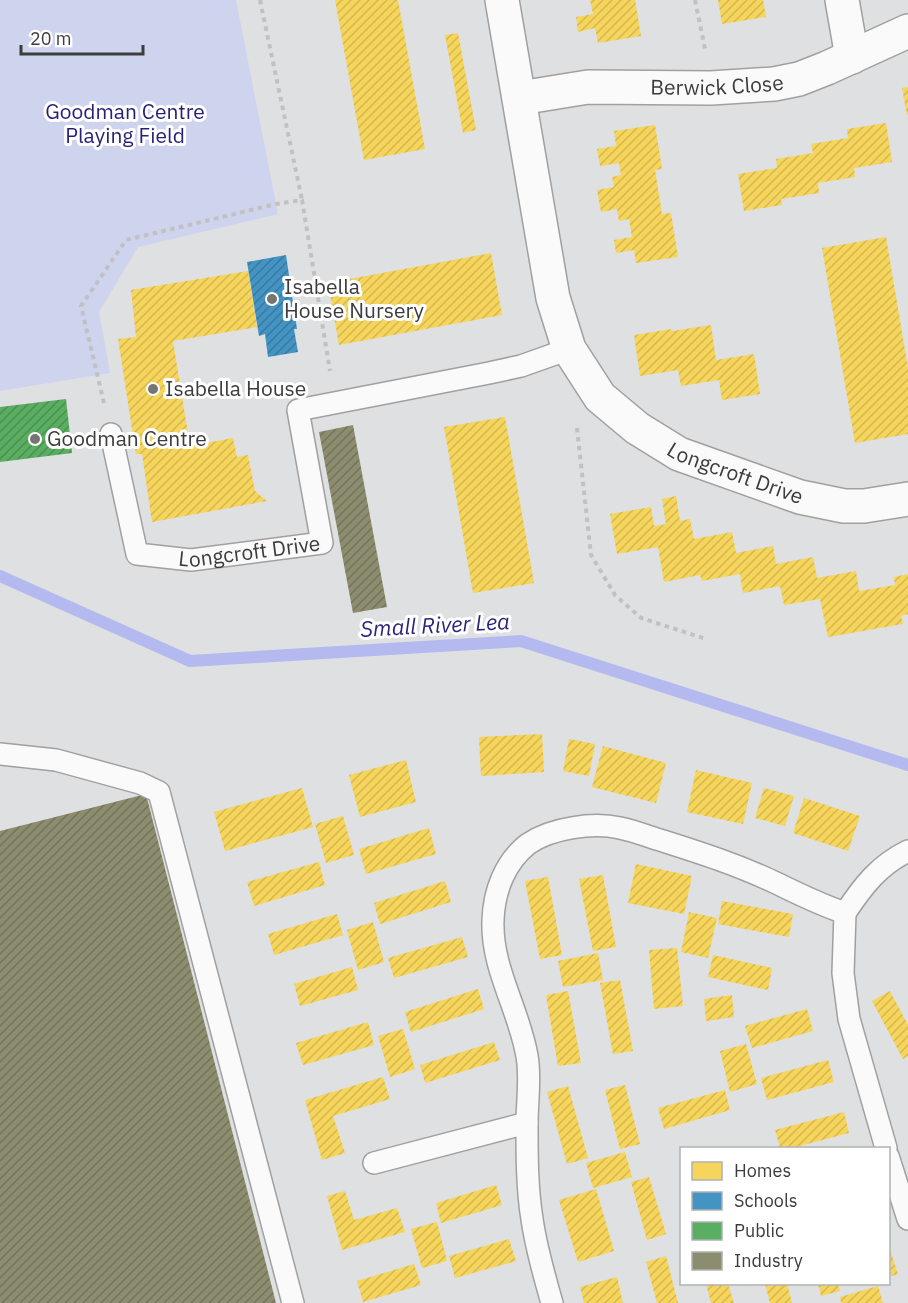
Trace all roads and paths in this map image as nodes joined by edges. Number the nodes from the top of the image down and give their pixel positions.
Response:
1 (260, 0) edge
2 (502, 0) edge
3 (695, 0) edge
4 (842, 0) edge
5 (908, 32) edge
6 (852, 57) junction
7 (702, 88) junction
8 (520, 98) junction
9 (302, 200) junction
10 (569, 349) junction
11 (600, 397) junction
12 (335, 402) junction
13 (111, 434) joint
14 (908, 499) edge
15 (705, 639) dead end
16 (0, 754) edge
17 (908, 851) edge
18 (845, 913) junction
19 (527, 1123) junction
20 (885, 1147) edge
21 (890, 1162) edge
22 (374, 1163) dead end
23 (908, 1219) edge
24 (293, 1303) edge
25 (552, 1303) edge

1 - 9 path
2 - 8 street, Longcroft Drive
3 - 7 path
4 - 6 street
5 - 6 street, Berwick Close
6 - 7 street, Berwick Close
7 - 8 street, Berwick Close
8 - 10 street, Longcroft Drive
9 - 12 path
9 - 13 path
10 - 11 street, Longcroft Drive
10 - 12 lane, Longcroft Drive
11 - 14 street, Longcroft Drive
11 - 15 path
12 - 13 lane, Longcroft Drive
16 - 24 lane
17 - 18 lane
18 - 19 lane
18 - 20 lane
19 - 22 lane
19 - 25 lane
21 - 23 lane

